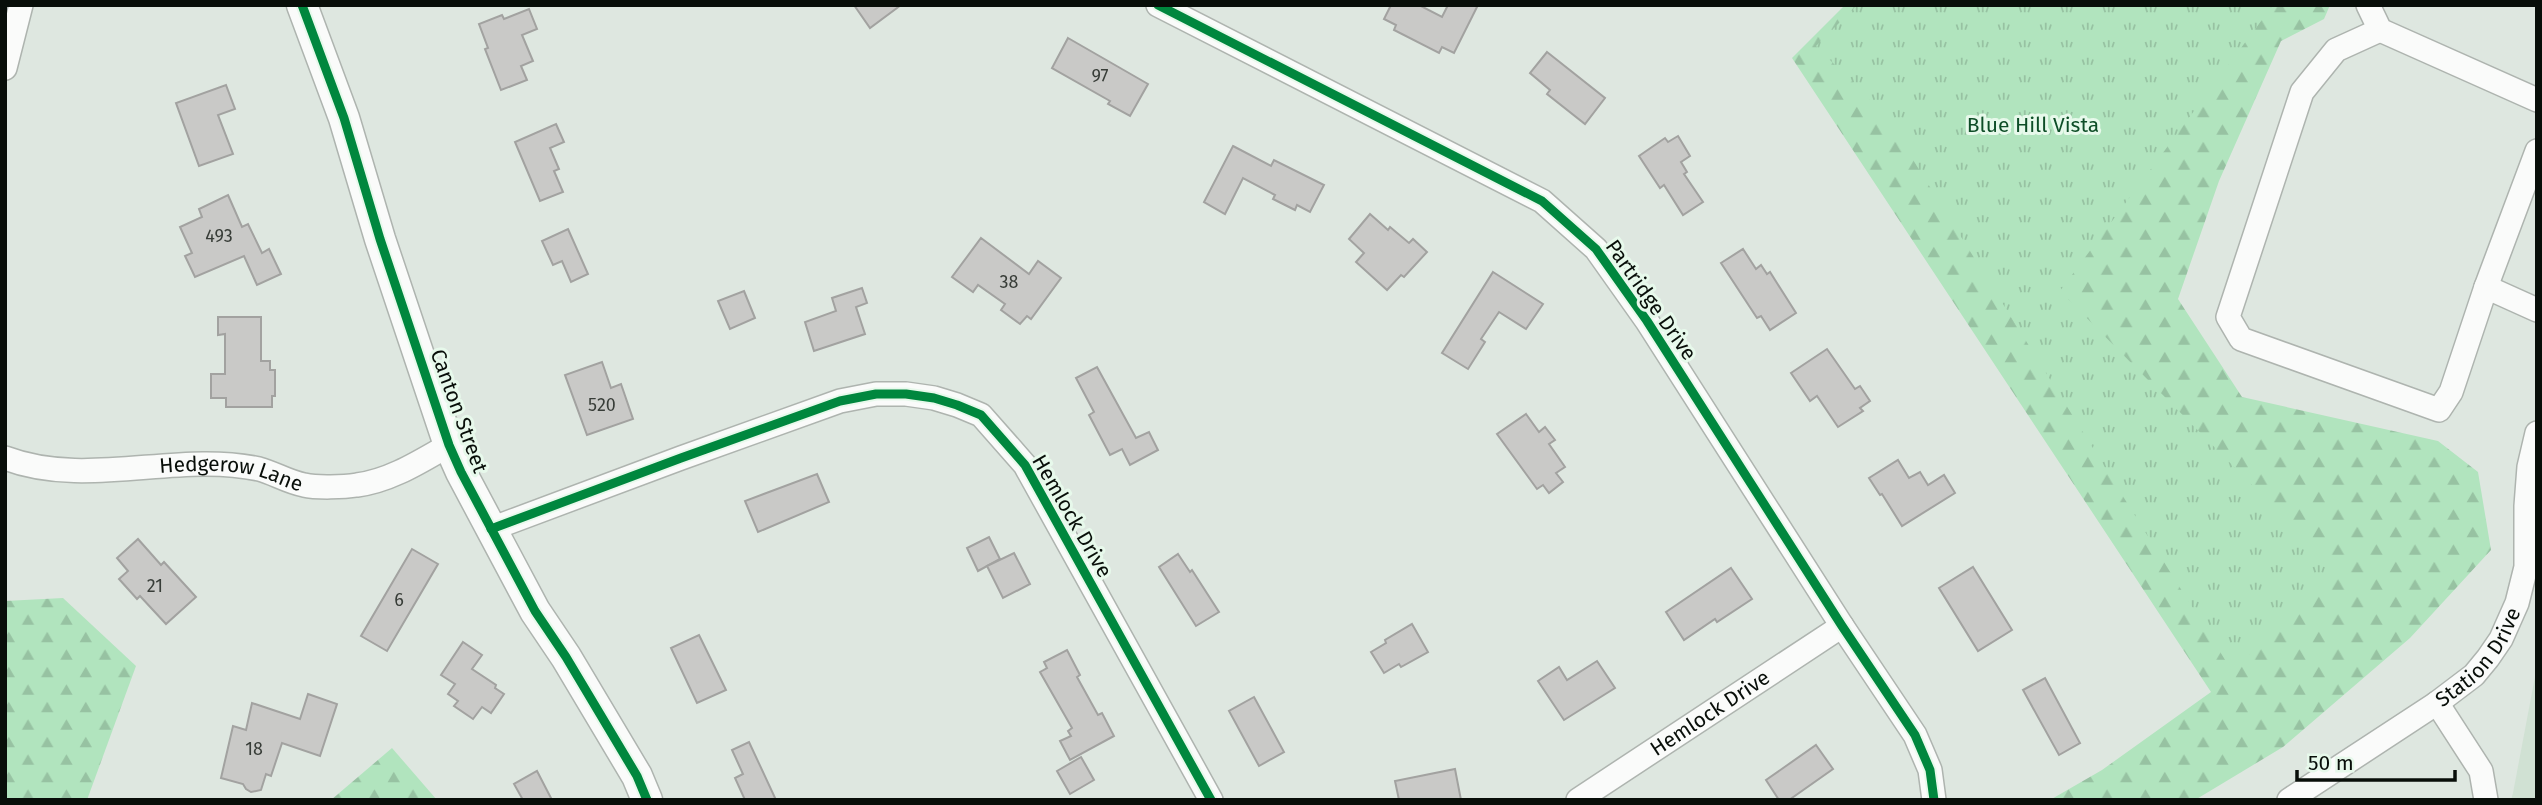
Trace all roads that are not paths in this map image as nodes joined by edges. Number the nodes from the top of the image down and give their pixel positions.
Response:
1 (21, 5) edge
2 (1158, 5) edge
3 (2368, 5) edge
4 (309, 7) edge
5 (2380, 30) junction
6 (5, 68) edge
7 (2537, 100) edge
8 (2537, 151) edge
9 (2486, 287) junction
10 (2537, 310) edge
11 (2537, 433) edge
12 (449, 445) junction
13 (5, 458) edge
14 (491, 529) junction
15 (1842, 626) junction
16 (2437, 703) junction
17 (647, 800) edge
18 (1211, 800) edge
19 (1578, 800) edge
20 (1934, 800) edge
21 (2288, 800) edge
22 (2486, 800) edge

1 - 6 street
2 - 15 street, Partridge Drive
3 - 5 street
4 - 12 main road, Canton Street
5 - 7 street
5 - 9 street
8 - 9 street
9 - 10 street
11 - 16 street, Station Drive
12 - 13 street, Hedgerow Lane
12 - 14 main road, Canton Street
14 - 17 main road, Canton Street
14 - 18 street, Hemlock Drive
15 - 19 street, Hemlock Drive
15 - 20 street, Partridge Drive
16 - 21 street, Station Drive
16 - 22 street

